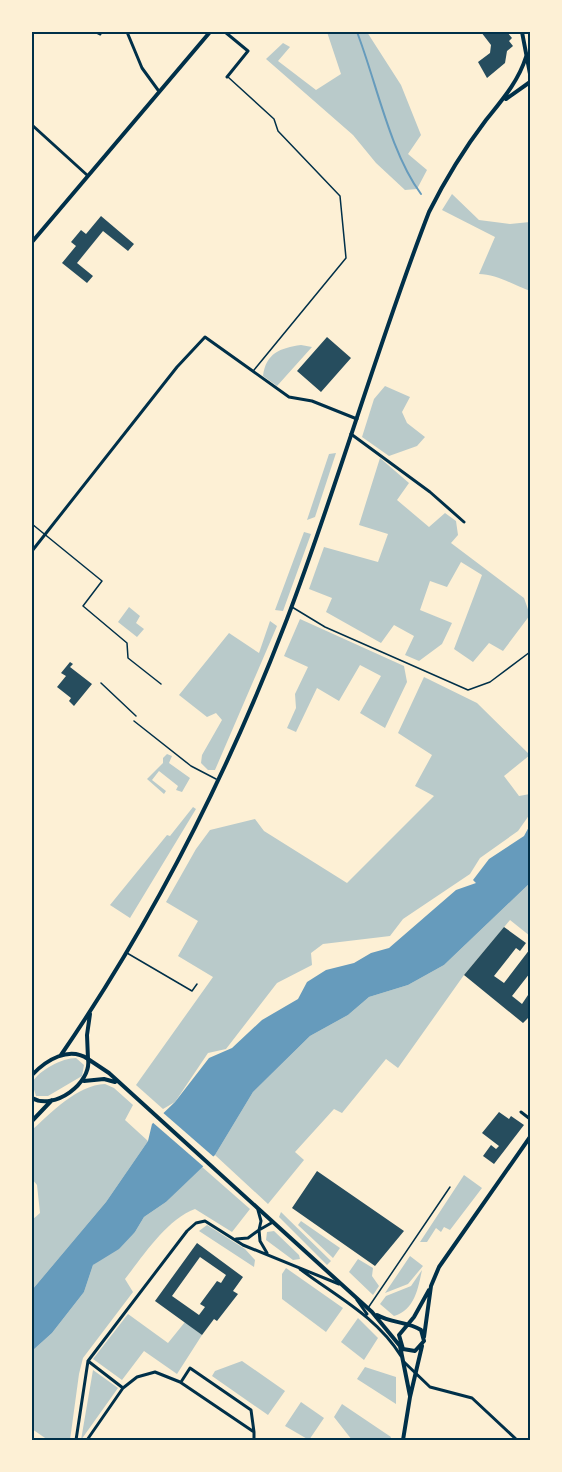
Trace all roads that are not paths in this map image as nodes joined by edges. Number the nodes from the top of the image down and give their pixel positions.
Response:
1 (127, 32) edge
2 (210, 32) edge
3 (225, 32) edge
4 (522, 32) edge
5 (531, 42) edge
6 (526, 51) junction
7 (526, 57) junction
8 (531, 74) edge
9 (227, 77) joint
10 (531, 84) edge
11 (158, 90) junction
12 (503, 101) junction
13 (32, 125) edge
14 (87, 174) junction
15 (32, 242) edge
16 (253, 372) junction
17 (357, 419) junction
18 (351, 434) junction
19 (464, 522) dead end
20 (32, 524) edge
21 (44, 534) junction
22 (32, 551) edge
23 (291, 606) junction
24 (531, 652) edge
25 (101, 683) dead end
26 (161, 684) dead end
27 (136, 716) dead end
28 (134, 721) dead end
29 (219, 781) junction
30 (126, 953) junction
31 (197, 984) dead end
32 (90, 1014) junction
33 (61, 1055) junction
34 (88, 1059) junction
35 (32, 1073) edge
36 (83, 1082) junction
37 (119, 1083) junction
38 (32, 1098) edge
39 (53, 1100) junction
40 (521, 1112) dead end
41 (531, 1119) edge
42 (32, 1121) edge
43 (531, 1137) edge
44 (450, 1187) dead end
45 (254, 1203) junction
46 (273, 1222) junction
47 (259, 1230) junction
48 (230, 1237) junction
49 (267, 1253) junction
50 (296, 1265) junction
51 (341, 1285) junction
52 (431, 1286) junction
53 (356, 1299) junction
54 (370, 1310) junction
55 (369, 1318) junction
56 (408, 1326) junction
57 (424, 1337) junction
58 (400, 1346) junction
59 (422, 1346) junction
60 (403, 1360) junction
61 (88, 1361) junction
62 (416, 1376) junction
63 (180, 1382) junction
64 (123, 1388) junction
65 (410, 1396) junction
66 (254, 1432) junction
67 (76, 1440) edge
68 (87, 1440) edge
69 (254, 1440) edge
70 (404, 1440) edge
71 (518, 1440) edge

1 - 11 street
2 - 11 street
3 - 9 street
4 - 6 street
5 - 6 street
6 - 7 street
7 - 8 street
7 - 12 street
9 - 16 lane
10 - 12 street
11 - 14 street
12 - 17 street
13 - 14 street
14 - 15 street
16 - 17 street
16 - 21 street
17 - 18 street
18 - 19 street
18 - 23 street
20 - 21 lane
21 - 22 street
21 - 26 lane
23 - 24 lane
23 - 29 street
25 - 27 lane
28 - 29 lane
29 - 30 street
30 - 31 lane
30 - 32 street
32 - 33 street
32 - 34 street
33 - 34 street
33 - 35 street
34 - 36 street
34 - 37 street
36 - 37 street
36 - 39 street
37 - 45 street
38 - 39 street
39 - 42 street
40 - 41 street
43 - 52 street
44 - 54 lane
45 - 46 street
45 - 47 street
46 - 47 street
46 - 51 street
47 - 48 street
47 - 49 street
48 - 49 street
48 - 61 street
49 - 50 street
50 - 51 street
50 - 55 street
51 - 53 street
52 - 56 street
52 - 57 street
53 - 54 street
53 - 55 street
54 - 56 street
54 - 58 street
55 - 60 street
56 - 57 street
56 - 58 street
57 - 59 street
58 - 59 street
58 - 60 street
59 - 62 street
60 - 62 street
60 - 65 street
61 - 64 street
61 - 67 street
62 - 65 street
62 - 71 street
63 - 64 street
63 - 66 street
63 - 66 street
64 - 68 street
65 - 70 street
66 - 69 street

